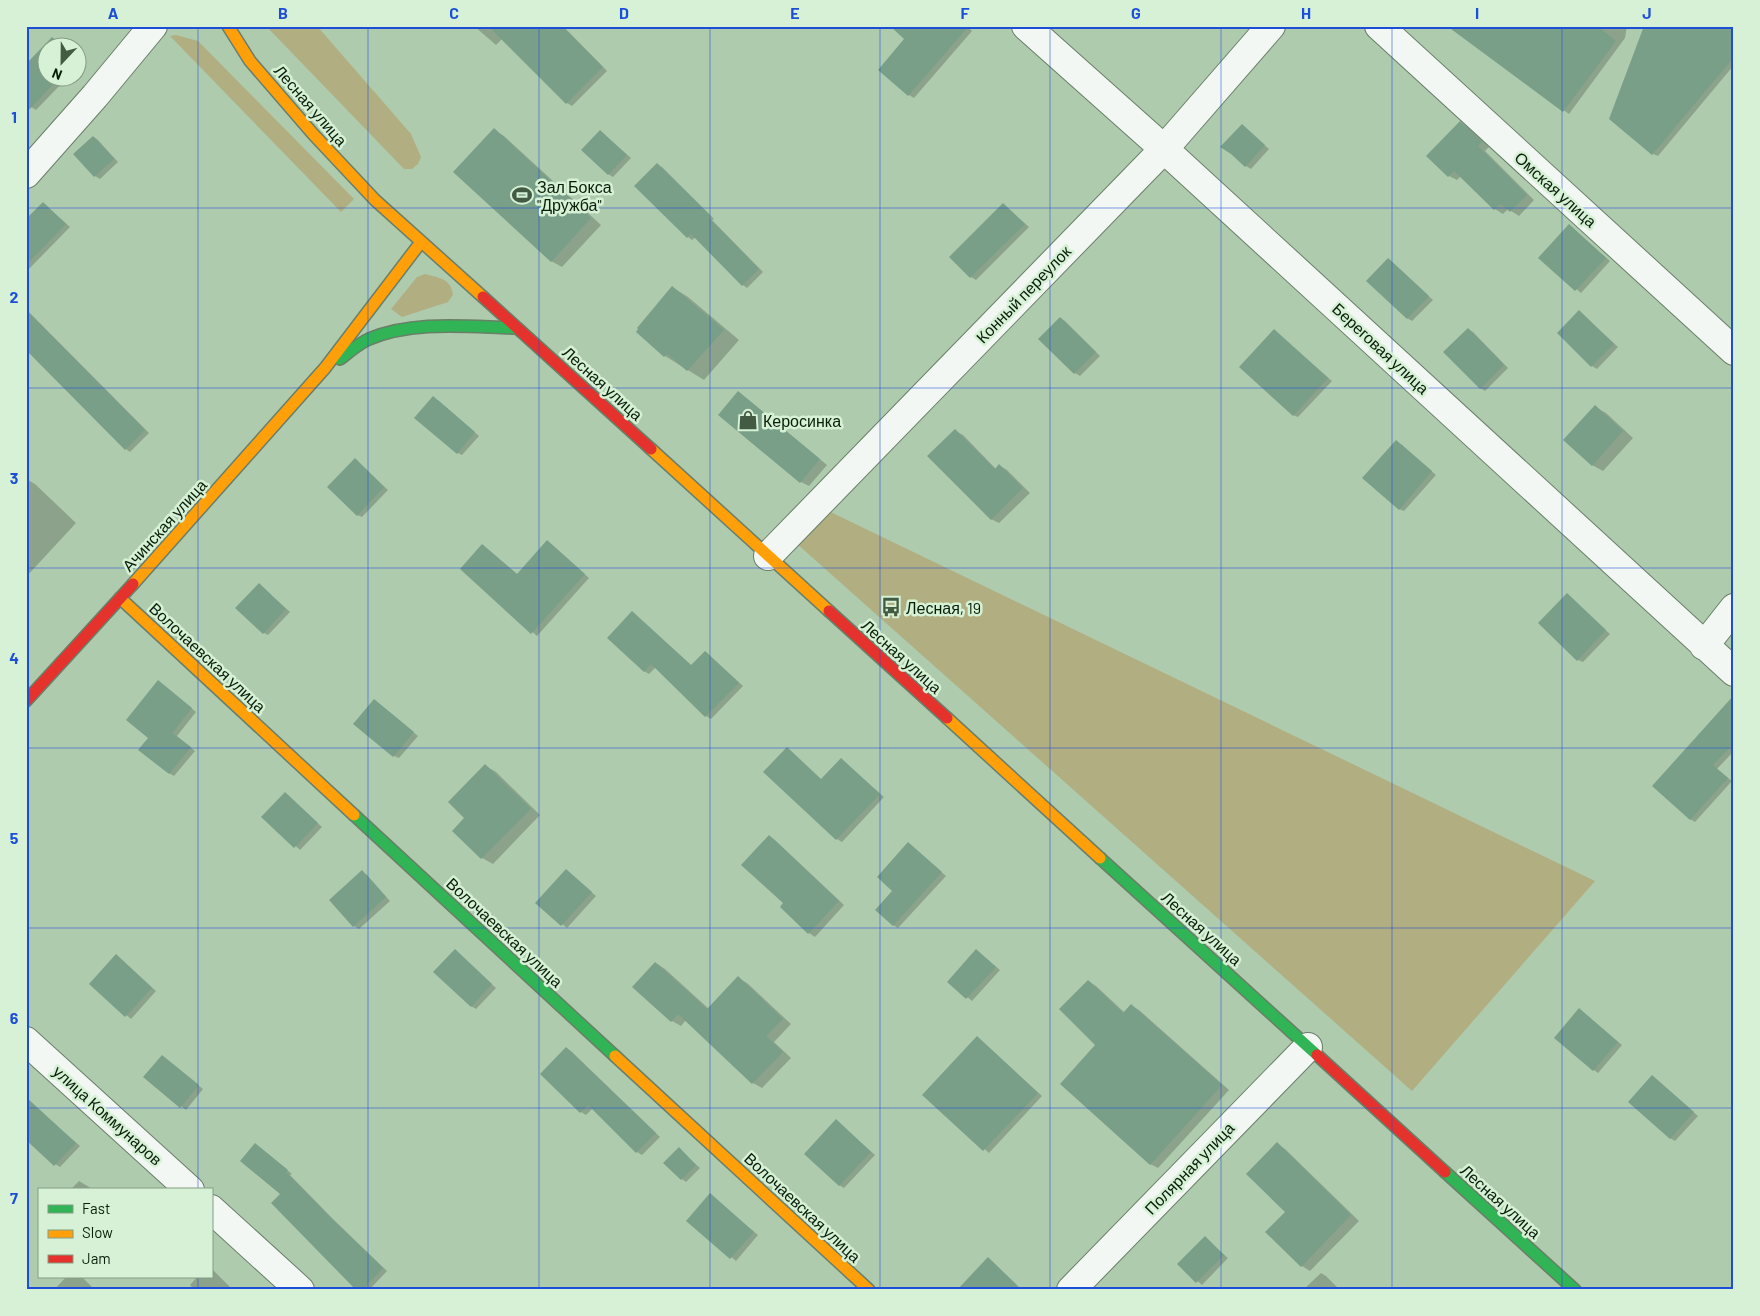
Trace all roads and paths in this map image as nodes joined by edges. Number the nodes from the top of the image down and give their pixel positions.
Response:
1 (152, 26) edge
2 (228, 26) edge
3 (1026, 26) edge
4 (1270, 26) edge
5 (1379, 26) edge
6 (1164, 149) junction
7 (26, 174) edge
8 (421, 242) junction
9 (516, 328) junction
10 (1734, 351) edge
11 (325, 368) junction
12 (768, 556) junction
13 (120, 598) junction
14 (1734, 608) edge
15 (1704, 646) junction
16 (1734, 672) edge
17 (26, 701) edge
18 (26, 1041) edge
19 (1308, 1047) junction
20 (188, 1188) edge
21 (212, 1210) edge
22 (300, 1290) edge
23 (869, 1290) edge
24 (1071, 1290) edge
25 (1575, 1290) edge

1 - 7 street
2 - 8 street, Лесная улица
3 - 6 street, Береговая улица
4 - 6 street, Конный переулок
5 - 10 street, Омская улица
6 - 12 street, Конный переулок
6 - 15 street, Береговая улица
8 - 9 street, Лесная улица
8 - 11 street, Ачинская улица
9 - 11 street, Ачинская улица
9 - 12 street, Лесная улица
11 - 13 street, Ачинская улица
12 - 19 street, Лесная улица
13 - 17 street, Ачинская улица
13 - 23 street, Волочаевская улица
14 - 15 street
15 - 16 street, Береговая улица
18 - 20 street, улица Коммунаров
19 - 24 street, Полярная улица
19 - 25 street, Лесная улица
21 - 22 street

